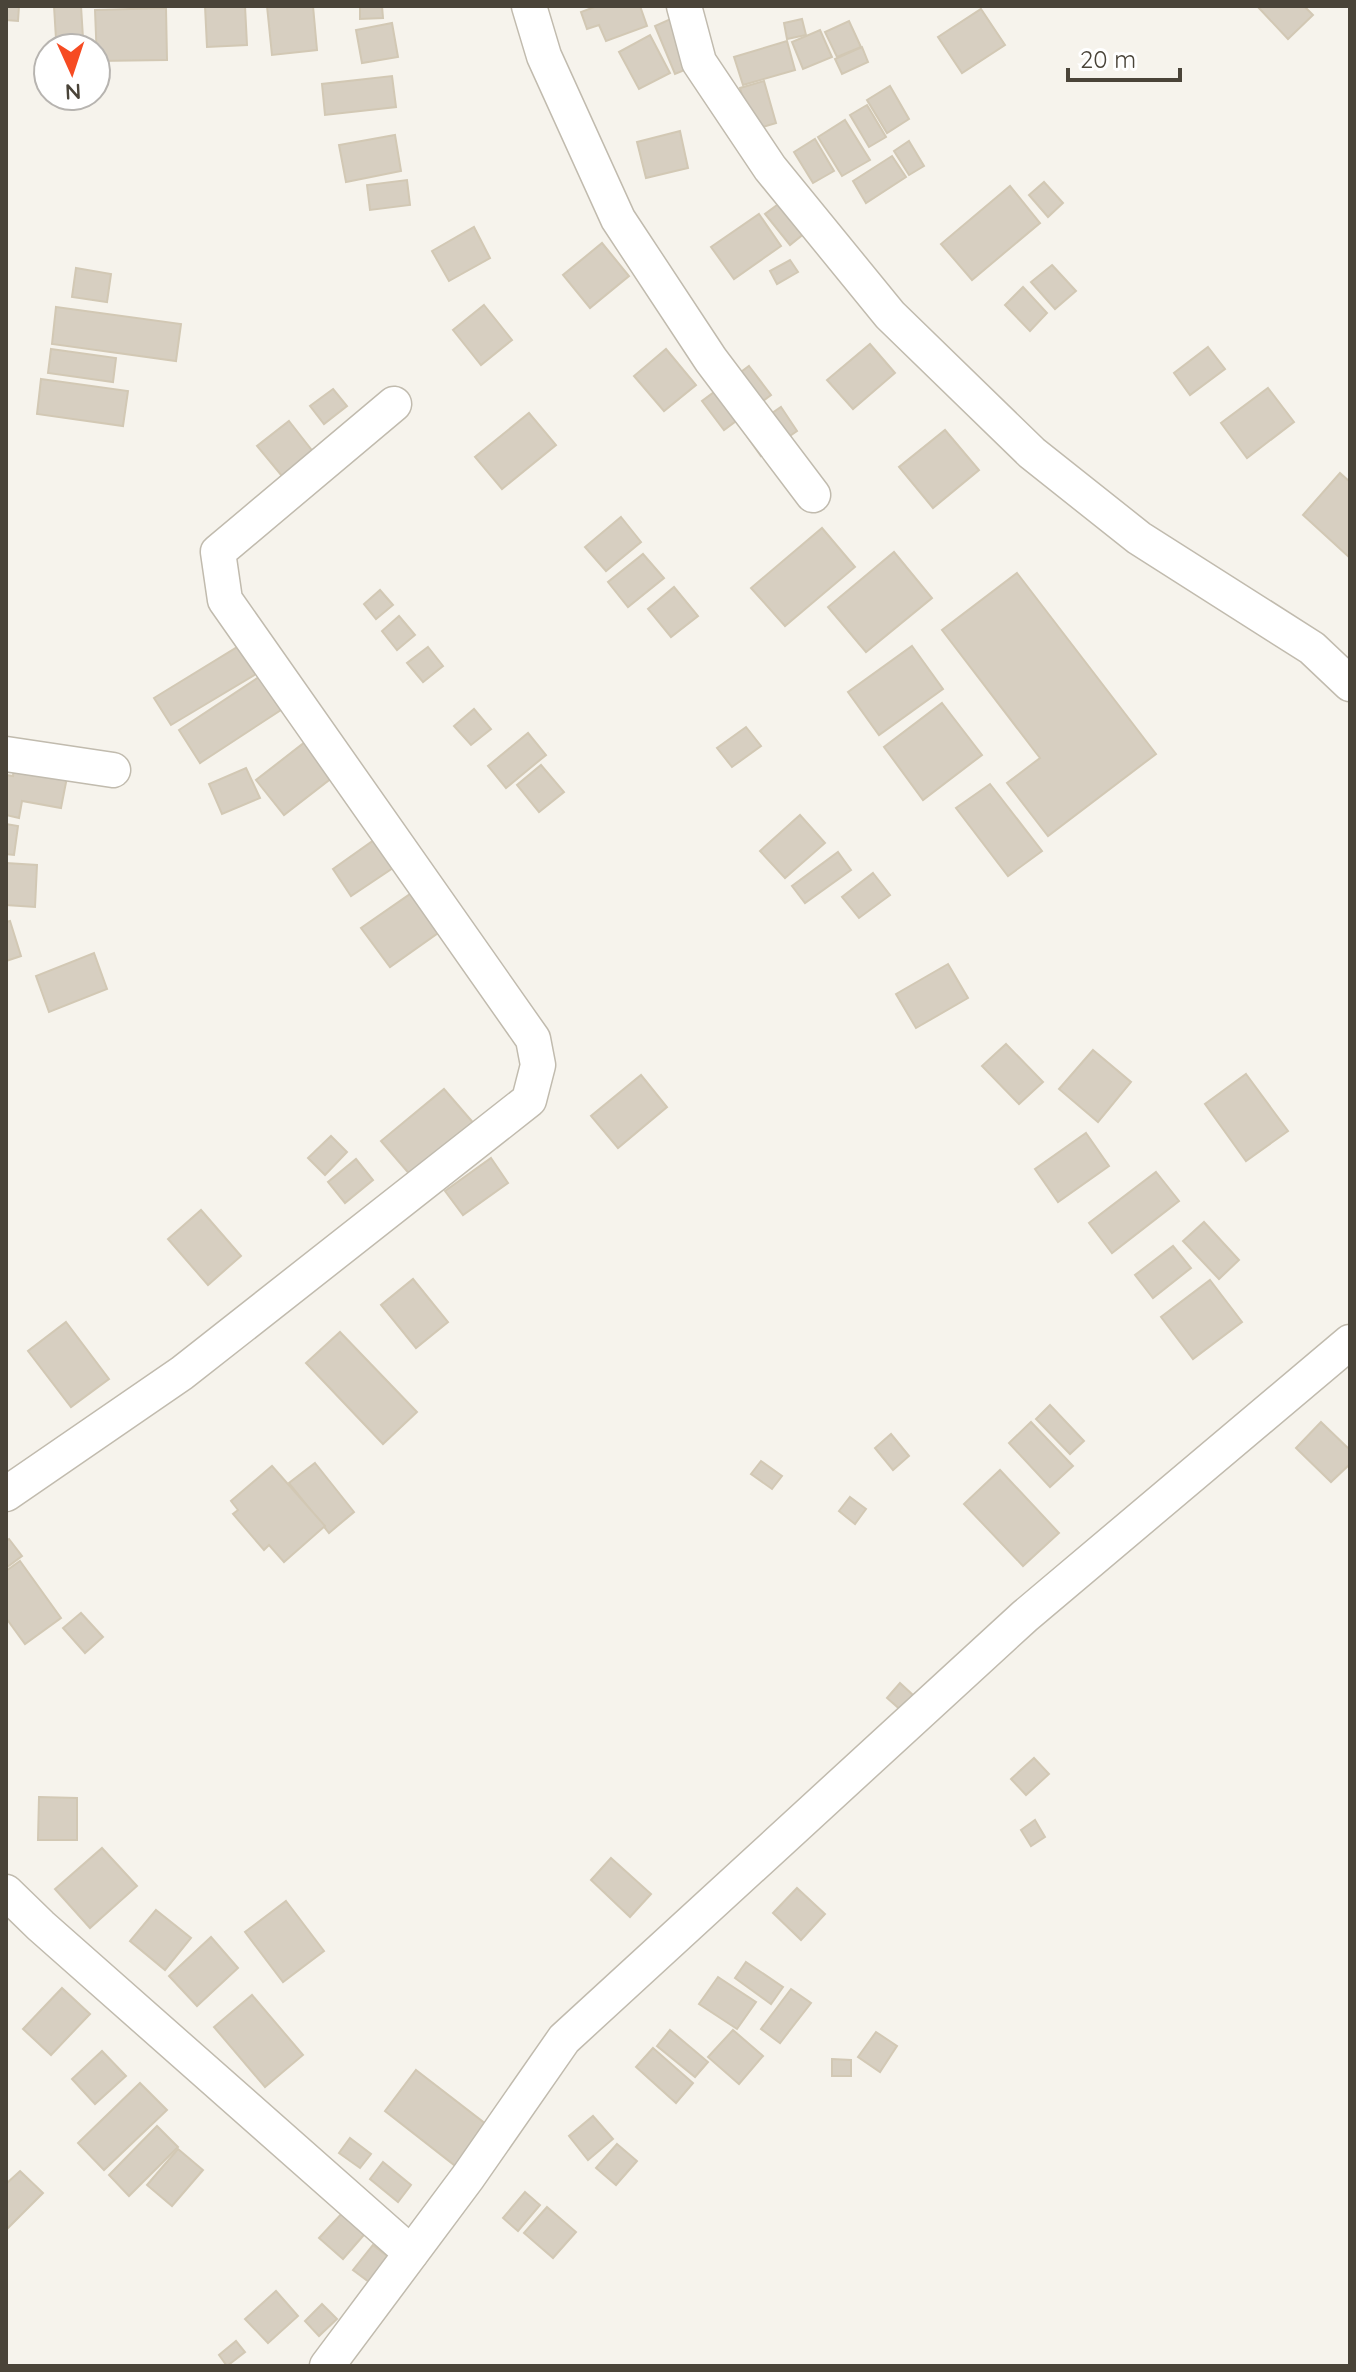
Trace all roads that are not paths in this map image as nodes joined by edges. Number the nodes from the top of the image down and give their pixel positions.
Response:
1 (529, 6) edge
2 (684, 6) edge
3 (394, 404) dead end
4 (813, 495) dead end
5 (1350, 684) edge
6 (6, 754) edge
7 (113, 770) dead end
8 (1350, 1342) edge
9 (6, 1494) edge
10 (6, 1892) edge
11 (411, 2253) junction
12 (327, 2366) edge

1 - 4 street
2 - 5 street
3 - 9 street
6 - 7 street
8 - 11 street
10 - 11 street
11 - 12 street

